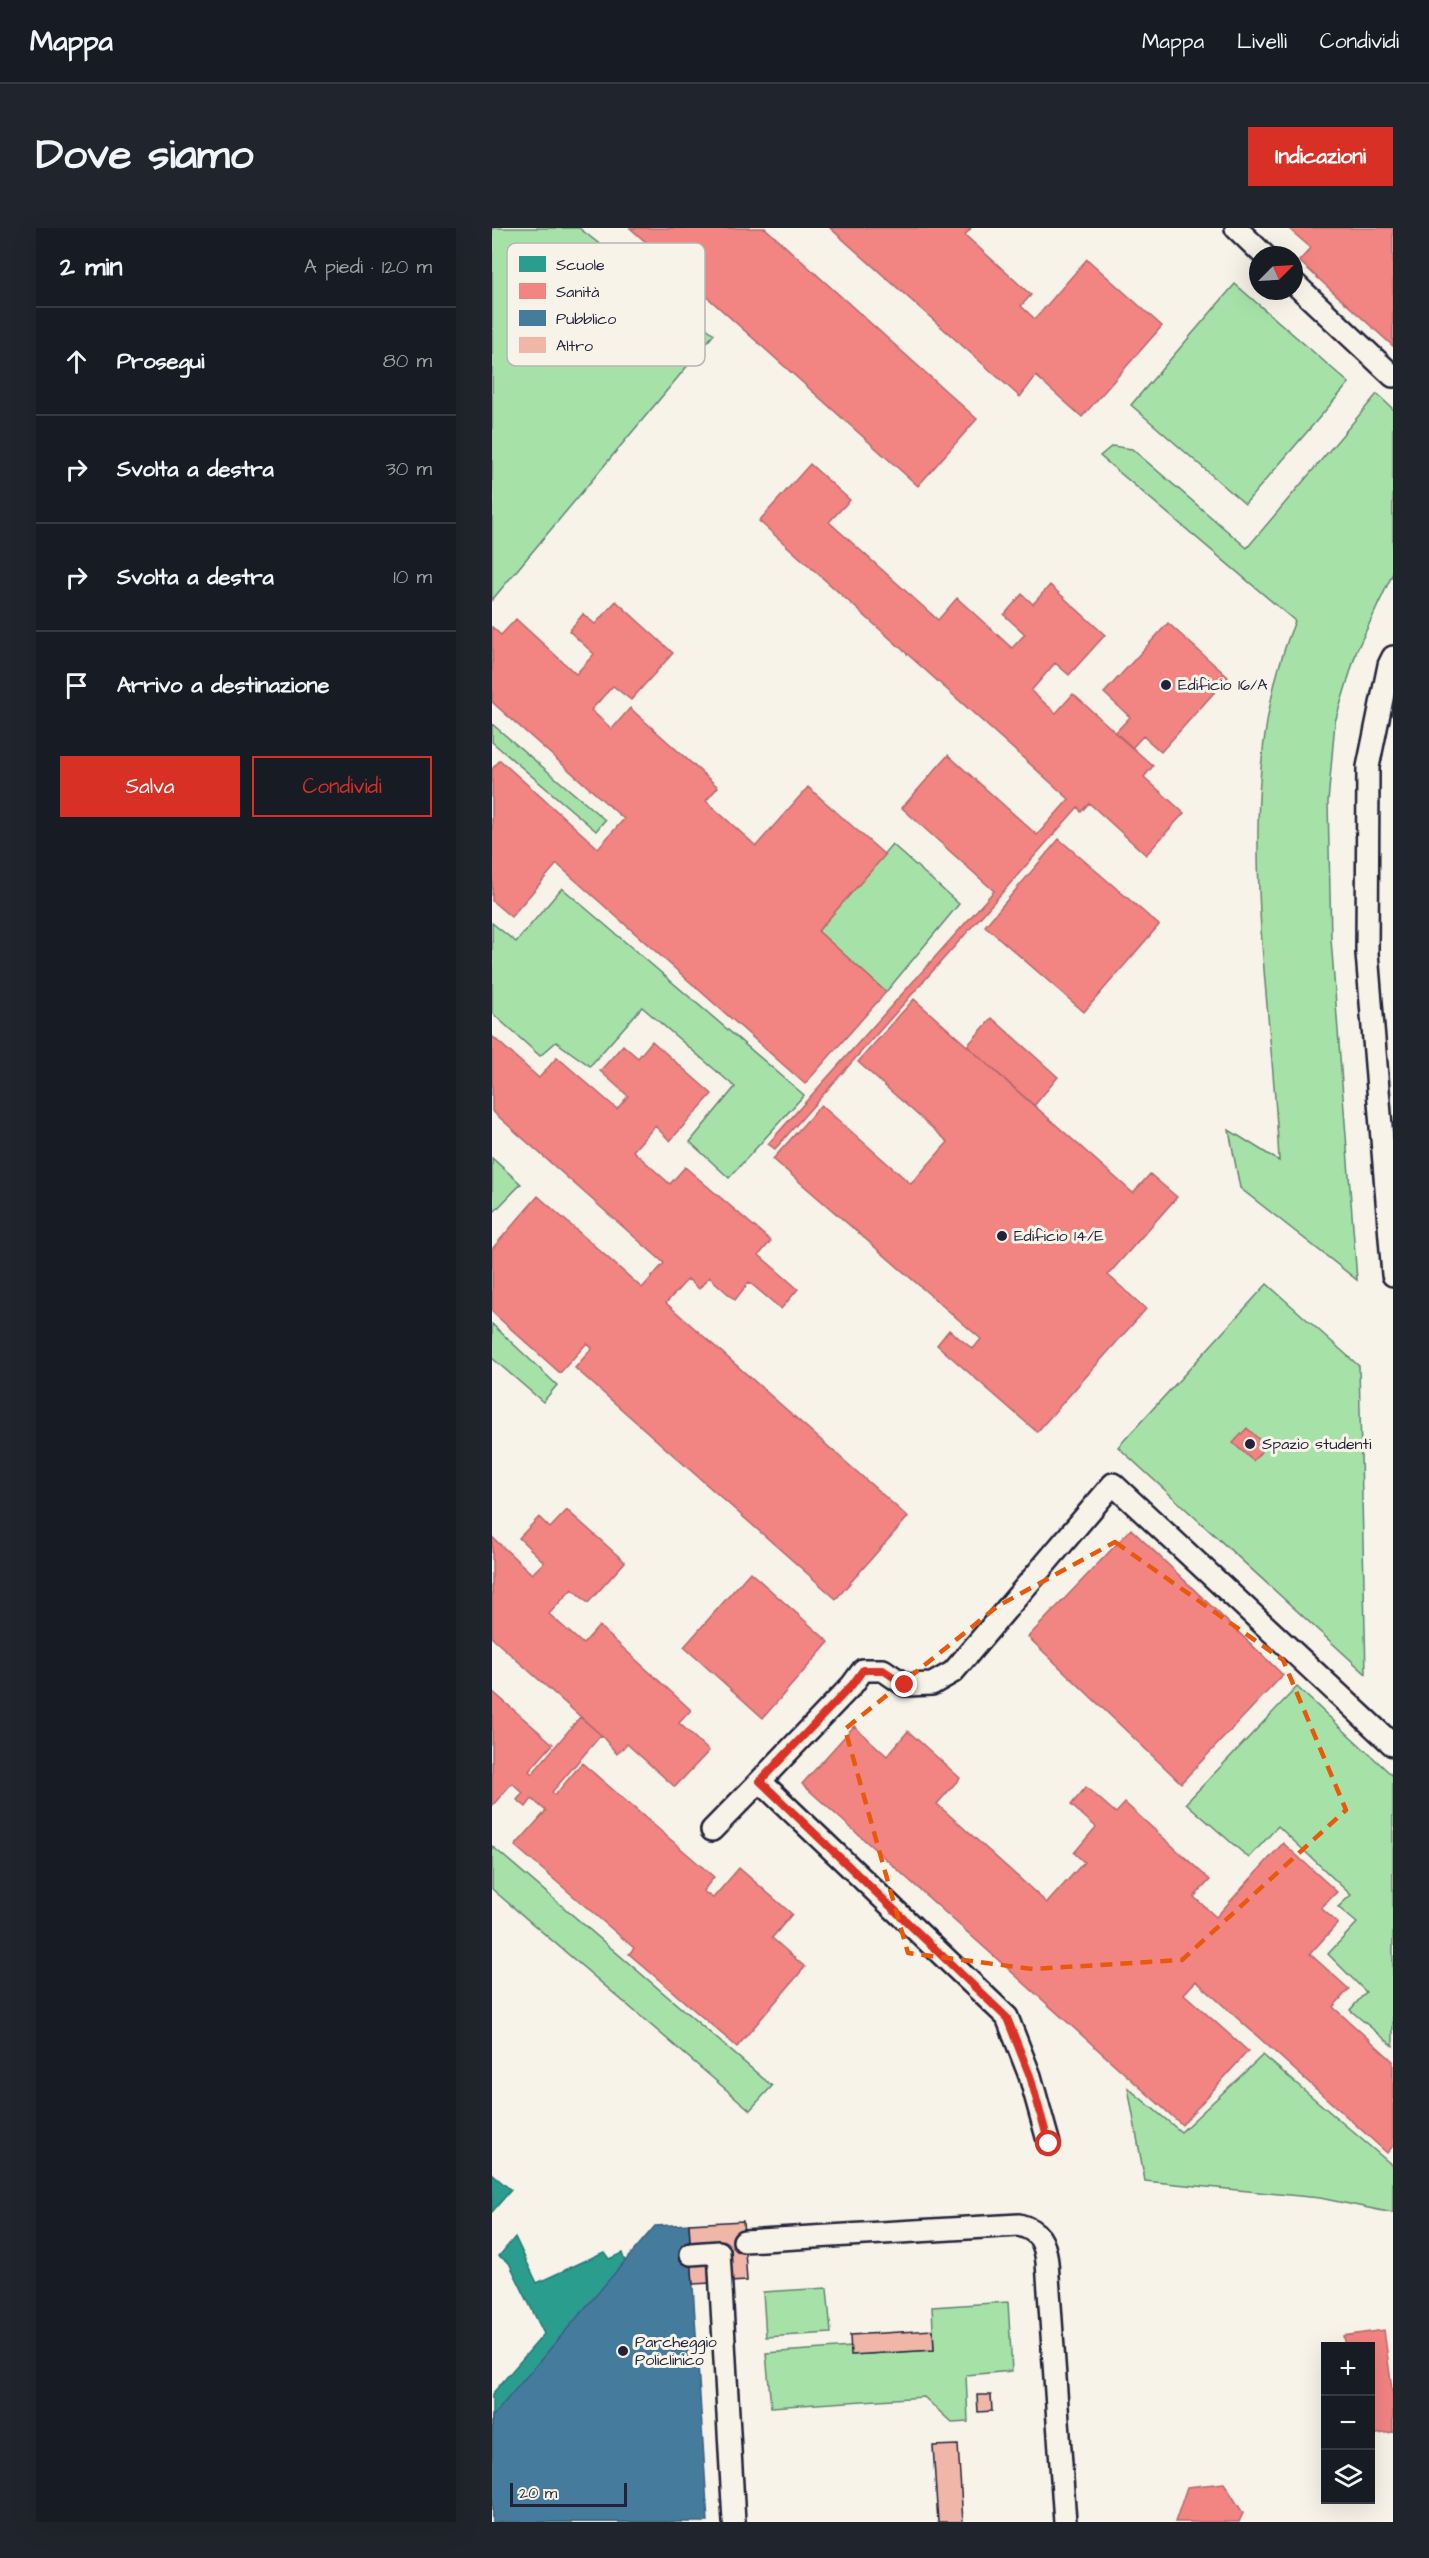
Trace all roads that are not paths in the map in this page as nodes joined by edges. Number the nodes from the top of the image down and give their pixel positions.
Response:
1 (1236, 228) edge
2 (1255, 246) edge
3 (1303, 291) edge
4 (1393, 376) edge
5 (1393, 657) edge
6 (1393, 1275) edge
7 (1393, 1745) edge
8 (760, 1781) junction
9 (712, 1830) dead end
10 (1049, 2144) dead end
11 (744, 2241) dead end
12 (691, 2254) dead end
13 (734, 2522) edge
14 (1065, 2522) edge

1 - 2 lane
3 - 4 lane
5 - 6 lane
7 - 8 lane
8 - 9 lane
8 - 10 lane
11 - 14 lane
12 - 13 lane

